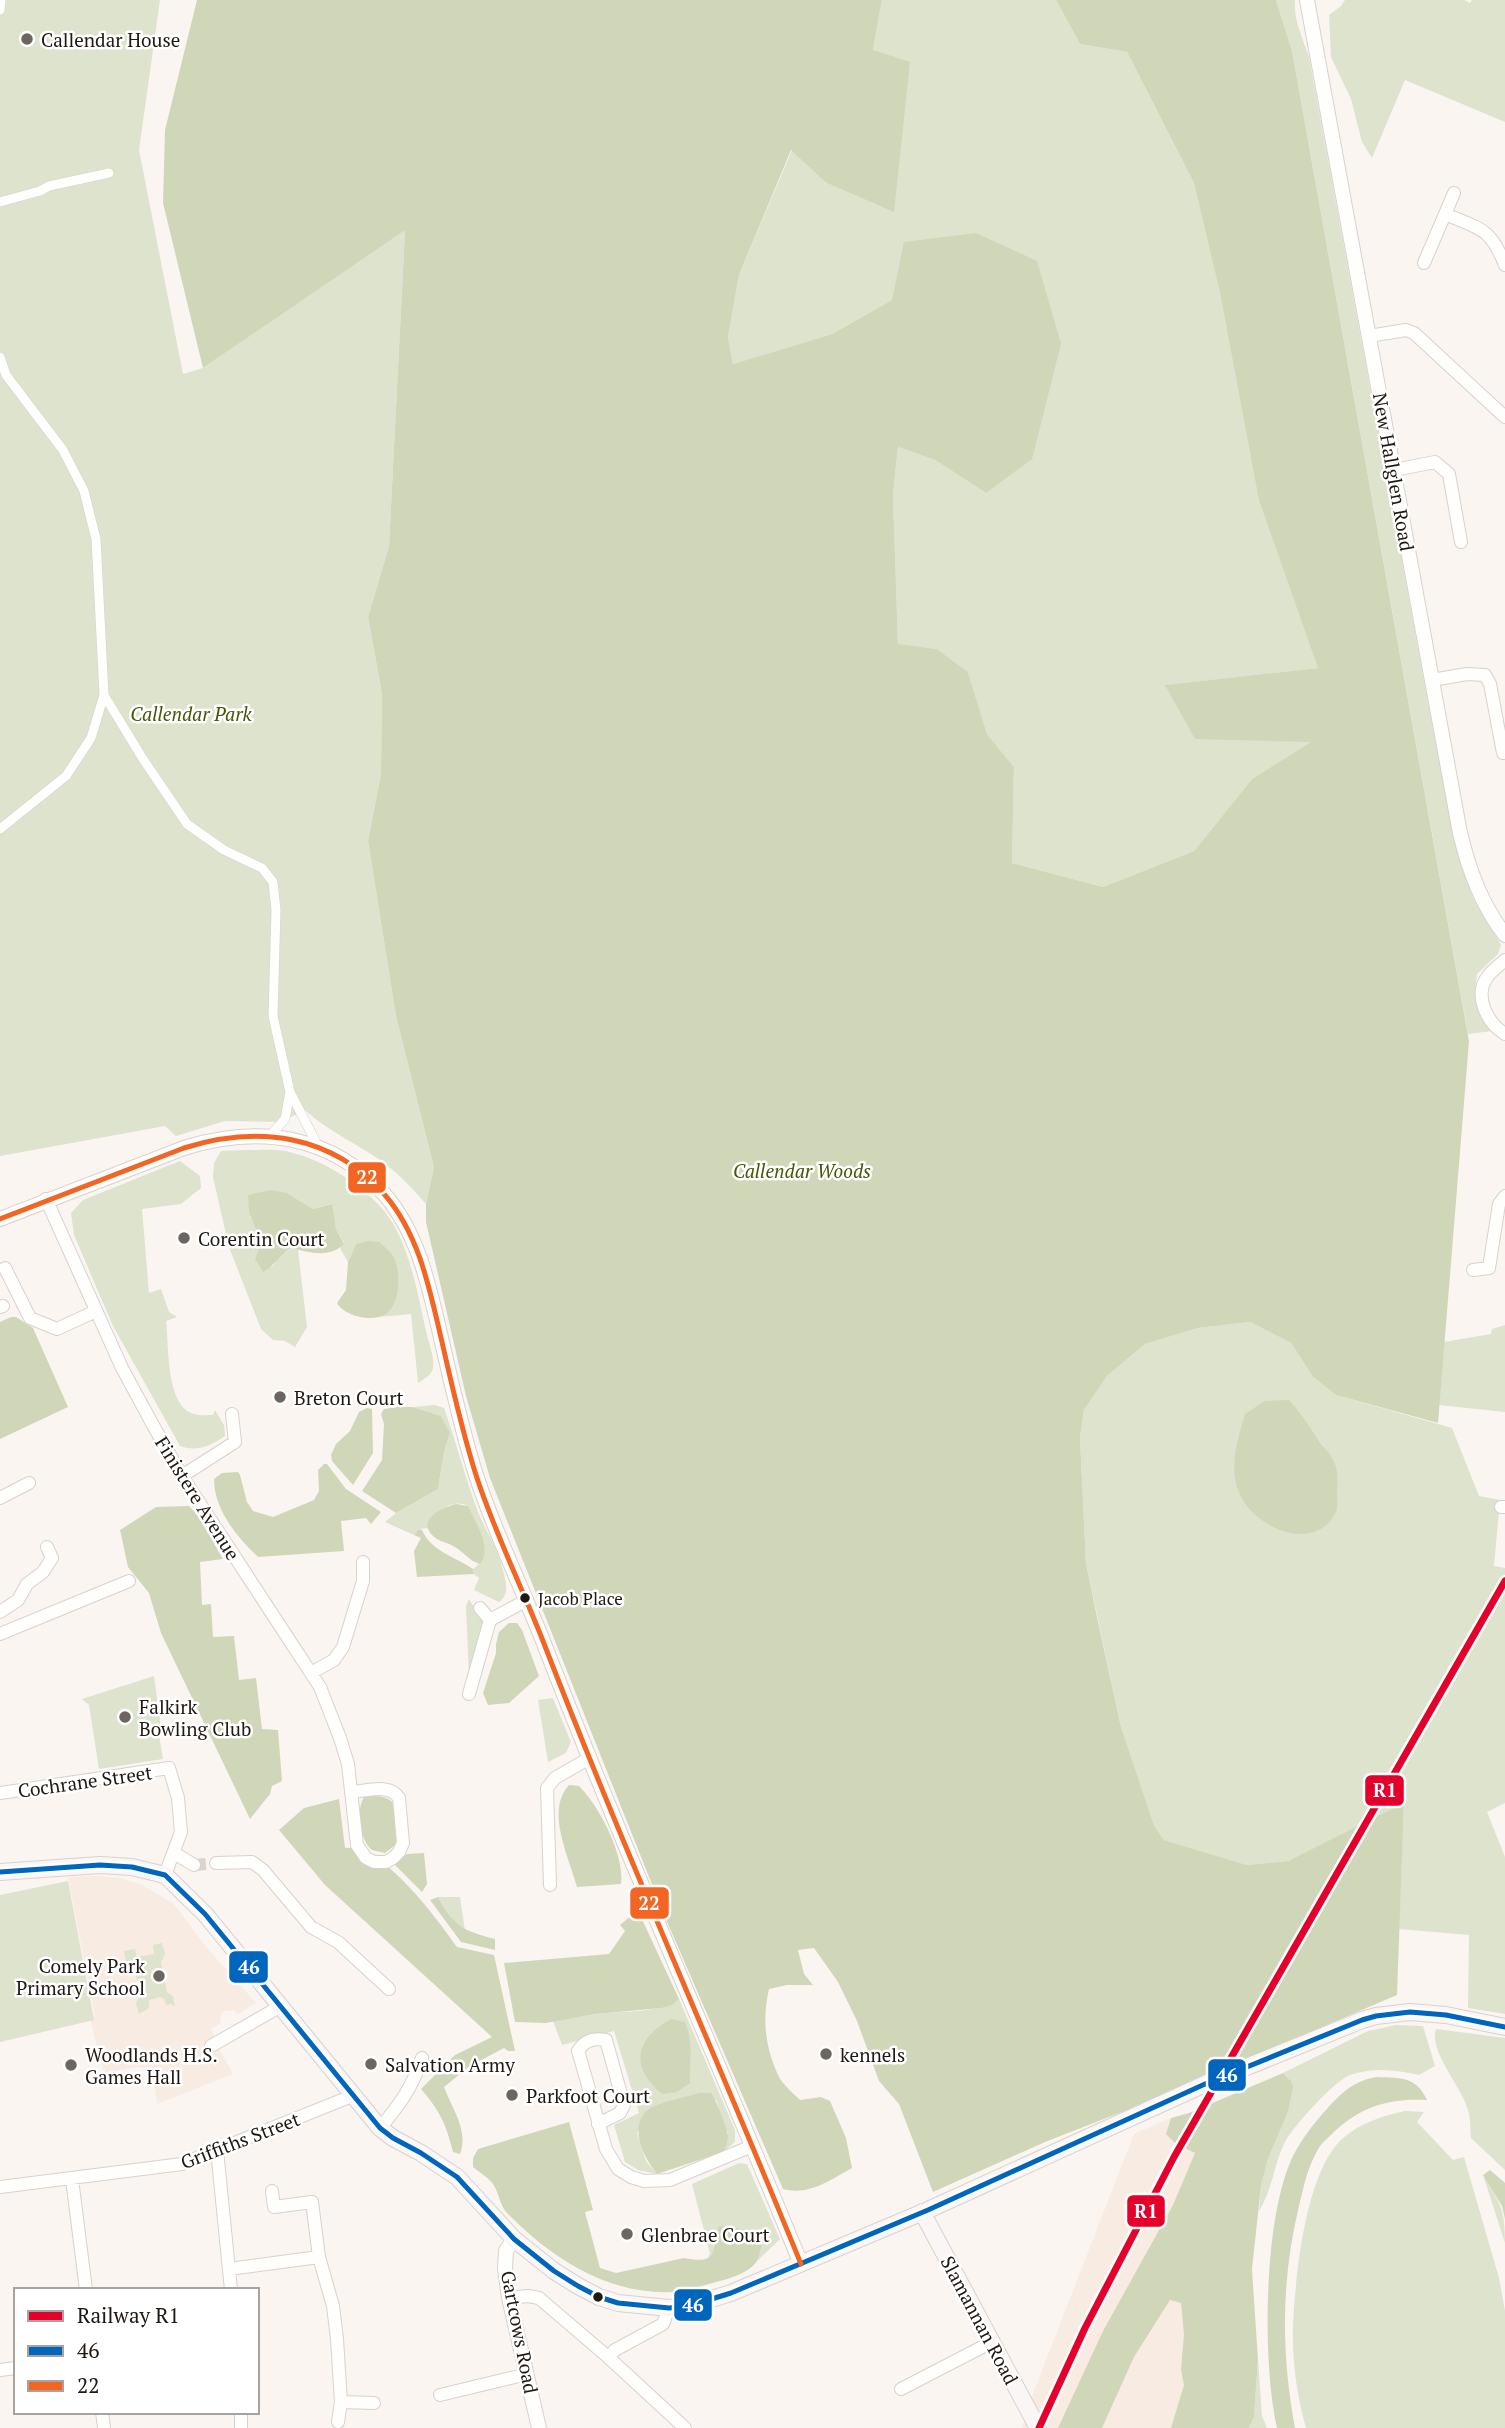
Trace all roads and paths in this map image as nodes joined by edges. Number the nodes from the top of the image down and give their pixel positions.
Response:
1 (1, 0) edge
2 (1307, 0) edge
3 (0, 10) edge
4 (109, 173) dead end
5 (1454, 193) dead end
6 (0, 202) edge
7 (1445, 214) junction
8 (1424, 263) dead end
9 (1505, 265) edge
10 (1369, 336) junction
11 (0, 357) edge
12 (3, 375) edge
13 (1505, 417) edge
14 (1394, 470) junction
15 (1461, 542) dead end
16 (1432, 680) junction
17 (104, 695) junction
18 (1503, 753) dead end
19 (0, 829) edge
20 (1505, 935) edge
21 (1505, 960) edge
22 (1505, 1034) edge
23 (290, 1092) junction
24 (270, 1136) junction
25 (319, 1148) junction
26 (1505, 1196) edge
27 (46, 1199) junction
28 (0, 1219) edge
29 (5, 1268) dead end
30 (1473, 1270) dead end
31 (96, 1311) junction
32 (232, 1414) dead end
33 (183, 1476) junction
34 (29, 1483) dead end
35 (0, 1498) edge
36 (47, 1547) dead end
37 (363, 1562) dead end
38 (129, 1581) dead end
39 (527, 1600) junction
40 (480, 1608) dead end
41 (0, 1612) edge
42 (490, 1620) junction
43 (0, 1634) edge
44 (311, 1673) junction
45 (469, 1694) dead end
46 (588, 1759) junction
47 (352, 1792) junction
48 (0, 1793) edge
49 (174, 1853) junction
50 (216, 1863) tunnel mouth
51 (194, 1865) tunnel mouth
52 (0, 1872) edge
53 (165, 1875) junction
54 (550, 1885) dead end
55 (389, 1989) dead end
56 (281, 2006) junction
57 (1505, 2027) edge
58 (211, 2046) dead end
59 (422, 2058) dead end
60 (352, 2096) junction
61 (598, 2124) junction
62 (380, 2128) junction
63 (752, 2146) junction
64 (217, 2150) junction
65 (72, 2179) junction
66 (0, 2187) edge
67 (272, 2191) dead end
68 (922, 2212) junction
69 (514, 2239) junction
70 (319, 2258) junction
71 (801, 2264) junction
72 (229, 2269) junction
73 (86, 2288) edge
74 (231, 2288) edge
75 (509, 2298) junction
76 (669, 2308) junction
77 (992, 2342) junction
78 (608, 2357) junction
79 (527, 2374) junction
80 (901, 2389) dead end
81 (440, 2395) dead end
82 (341, 2402) junction
83 (374, 2403) dead end
84 (338, 2422) dead end
85 (539, 2428) edge
86 (685, 2428) edge
87 (1038, 2428) edge

1 - 3 street
2 - 10 street, New Hallglen Road
4 - 6 street
5 - 7 street
7 - 8 street
7 - 9 street
10 - 13 street
10 - 14 street, New Hallglen Road
11 - 12 street
12 - 17 street
14 - 15 street
14 - 16 street, New Hallglen Road
16 - 18 street
16 - 20 street, New Hallglen Road
17 - 19 street
17 - 23 street
21 - 22 street
23 - 24 street
23 - 25 street
24 - 25 street
24 - 27 street
25 - 39 street
26 - 30 street
27 - 28 street
27 - 31 street, Finistere Avenue
29 - 31 street
31 - 33 street, Finistere Avenue
32 - 33 street
33 - 44 street, Finistere Avenue
34 - 35 street
36 - 41 street
37 - 44 street
38 - 43 street
39 - 42 street
39 - 46 street
40 - 42 street
42 - 45 street
44 - 47 street, Finistere Avenue
46 - 54 street
46 - 63 street
47 - 47 street, Finistere Avenue
48 - 49 street, Cochrane Street
49 - 51 street
49 - 53 street
50 - 55 street
52 - 53 main road
53 - 56 main road
56 - 58 street
56 - 60 main road
57 - 68 main road
59 - 62 street
60 - 62 main road
60 - 64 street, Griffiths Street
61 - 61 street
61 - 63 street
62 - 69 main road
63 - 71 street
64 - 65 street, Griffiths Street
64 - 72 street
65 - 66 street, Griffiths Street
65 - 73 street
67 - 70 street
68 - 71 main road
68 - 77 main road, Slamannan Road
69 - 75 street, Gartcows Road
69 - 76 main road
70 - 72 street
70 - 82 street
71 - 76 main road
72 - 74 street
75 - 78 street
75 - 79 street, Gartcows Road
76 - 78 street
77 - 80 street
77 - 87 main road, Slamannan Road
78 - 86 street
79 - 81 street
79 - 85 street, Gartcows Road
82 - 83 street
82 - 84 street

